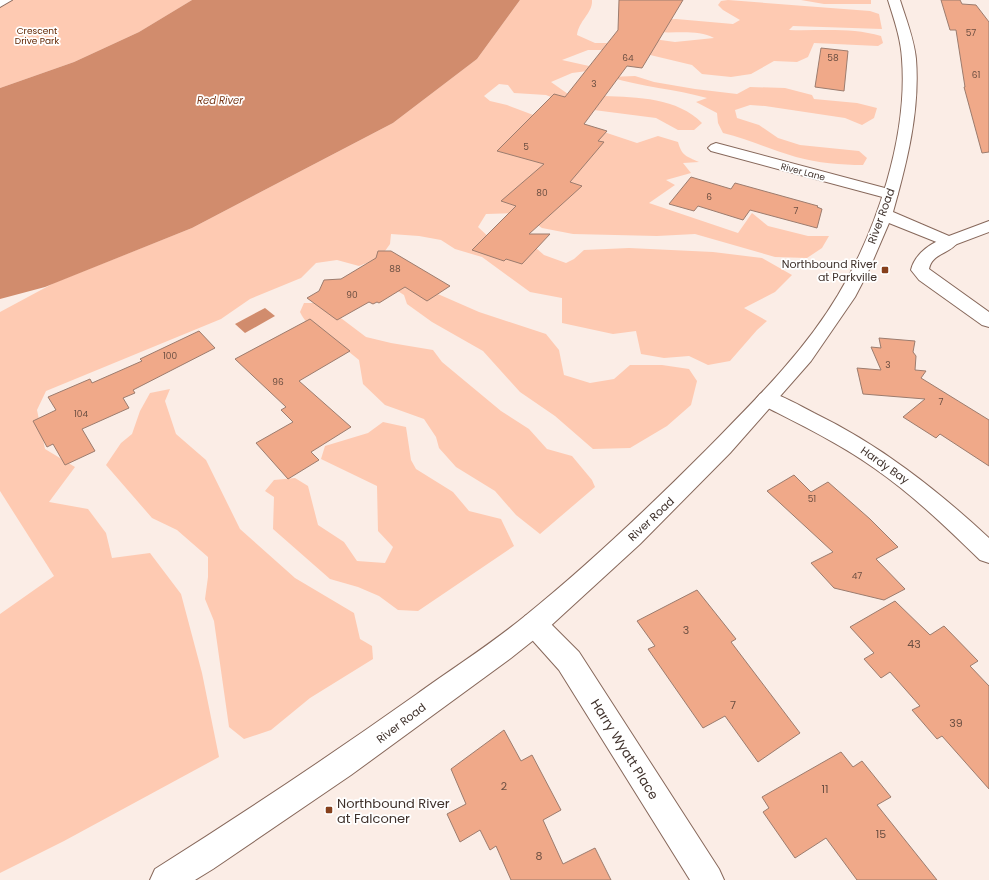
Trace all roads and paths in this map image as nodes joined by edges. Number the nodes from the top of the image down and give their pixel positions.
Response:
1 (6, 0) edge
2 (894, 0) edge
3 (0, 3) edge
4 (716, 148) dead end
5 (886, 204) junction
6 (989, 226) edge
7 (949, 242) junction
8 (989, 322) edge
9 (767, 399) junction
10 (989, 553) edge
11 (534, 624) junction
12 (166, 880) edge
13 (708, 880) edge

1 - 3 street
2 - 5 street, River Road
4 - 5 street, River Lane
5 - 7 street, River Lane
5 - 9 street, River Road
6 - 7 street
7 - 8 street
9 - 10 street, Hardy Bay
9 - 11 street, River Road
11 - 12 street, River Road
11 - 13 street, Harry Wyatt Place

